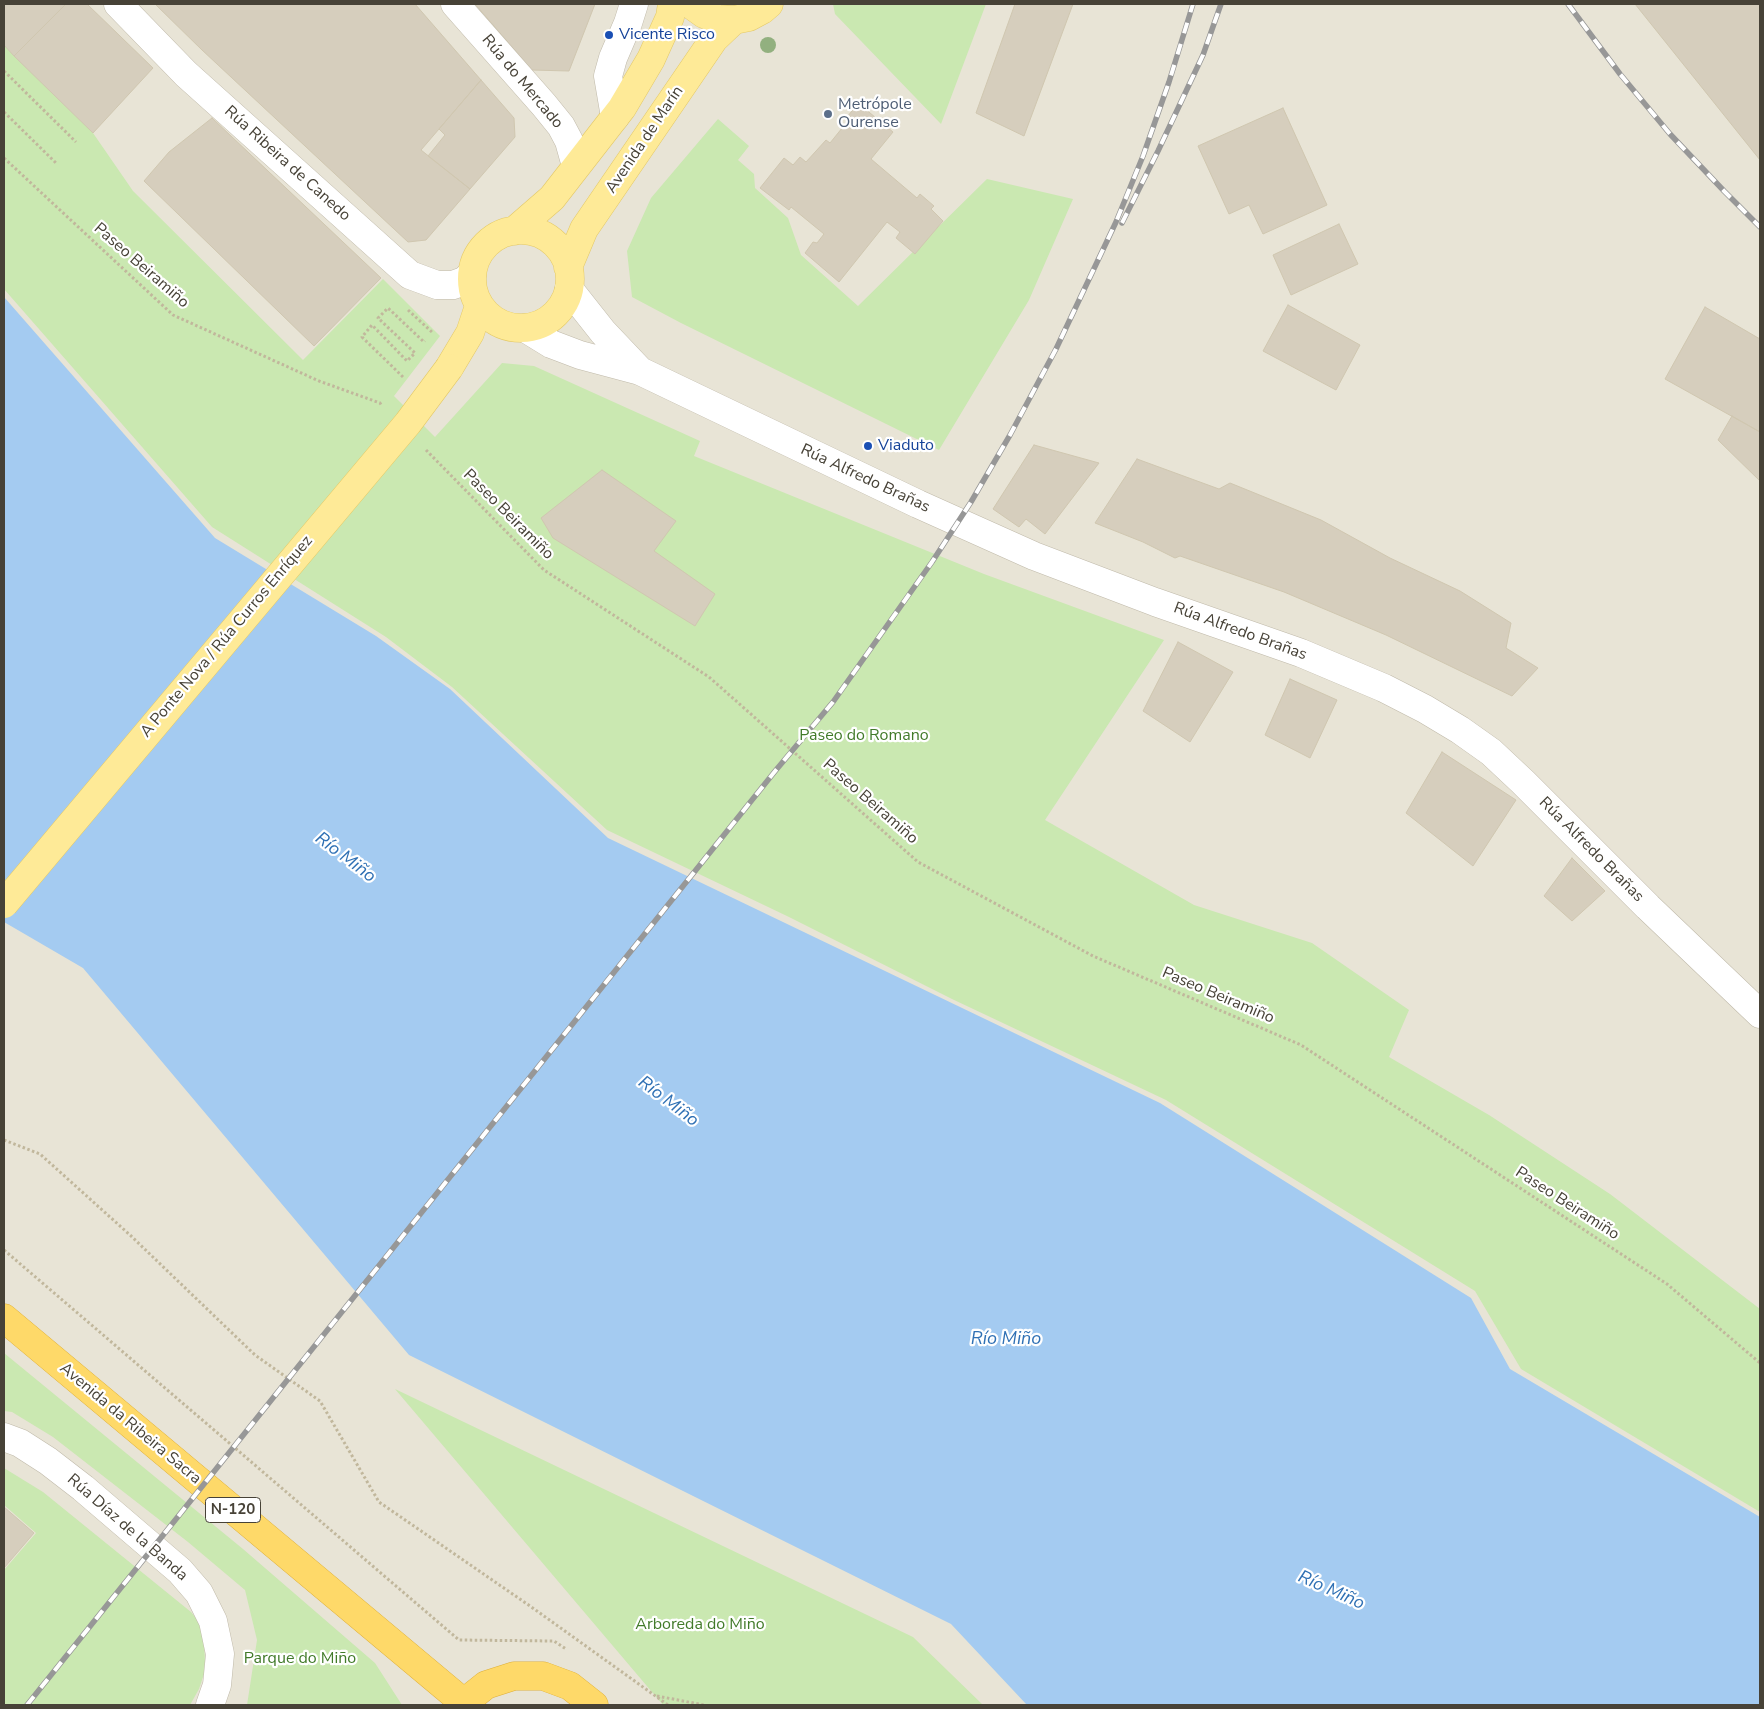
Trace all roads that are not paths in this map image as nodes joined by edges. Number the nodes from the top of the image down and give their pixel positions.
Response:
1 (118, 4) edge
2 (455, 4) edge
3 (634, 4) edge
4 (672, 4) edge
5 (690, 4) edge
6 (769, 4) edge
7 (734, 20) junction
8 (615, 117) junction
9 (576, 166) junction
10 (514, 231) junction
11 (472, 274) junction
12 (568, 278) junction
13 (479, 306) junction
14 (513, 326) junction
15 (449, 368) junction
16 (640, 371) junction
17 (4, 904) edge
18 (1760, 1014) edge
19 (4, 1318) edge
20 (4, 1436) edge
21 (462, 1704) edge
22 (210, 1705) edge
23 (594, 1705) edge

1 - 11 street, Rúa Ribeira de Canedo
2 - 9 street, Rúa do Mercado
3 - 8 street
4 - 8 main road
5 - 7 main road
6 - 7 main road
7 - 12 main road, Avenida de Marín
8 - 9 main road
9 - 10 main road
10 - 11 main road
10 - 12 main road
11 - 13 main road
12 - 14 main road
12 - 16 street, Rúa Alfredo Brañas
13 - 14 main road
13 - 15 main road
14 - 15 main road
14 - 16 street, Rúa Alfredo Brañas
15 - 17 main road, A Ponte Nova / Rúa Curros Enríquez, bridge
16 - 18 street, Rúa Alfredo Brañas
19 - 21 highway, Avenida da Ribeira Sacra / N-120
20 - 22 street, Rúa Díaz de la Banda
21 - 23 highway, N-120

